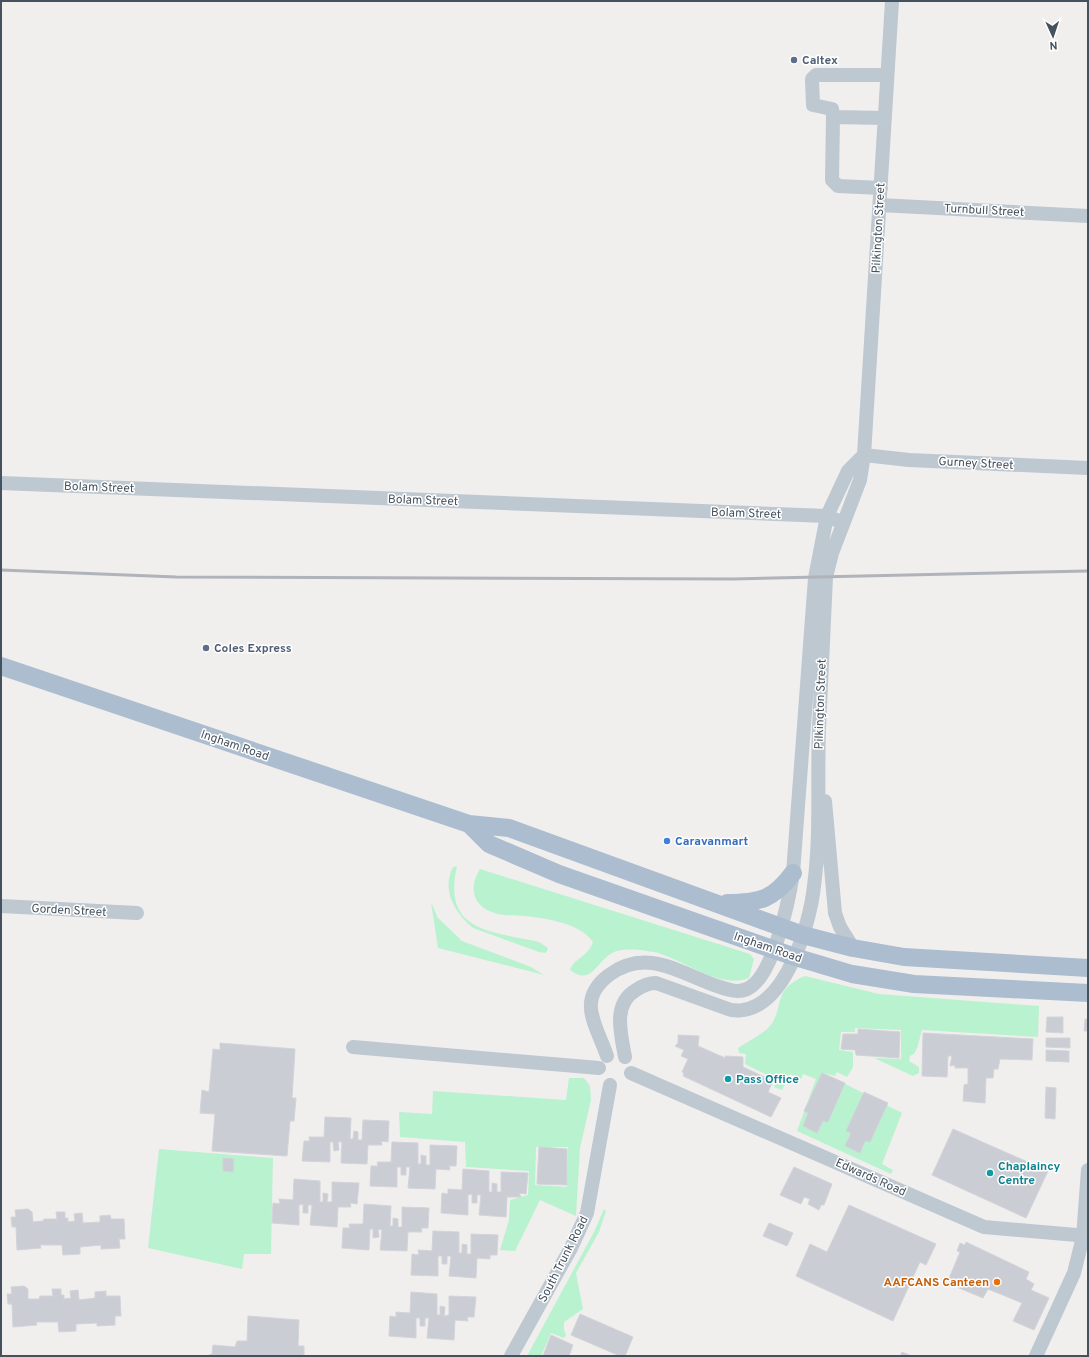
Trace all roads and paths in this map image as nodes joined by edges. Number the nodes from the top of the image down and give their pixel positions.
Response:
1 (892, 1) edge
2 (887, 75) junction
3 (833, 117) junction
4 (885, 118) junction
5 (881, 188) junction
6 (880, 205) junction
7 (1088, 216) edge
8 (864, 455) junction
9 (1088, 468) edge
10 (1, 483) edge
11 (827, 516) junction
12 (843, 523) junction
13 (1, 666) edge
14 (819, 729) junction
15 (468, 824) junction
16 (793, 873) junction
17 (714, 903) junction
18 (1, 906) edge
19 (137, 913) dead end
20 (781, 927) junction
21 (803, 935) junction
22 (853, 948) junction
23 (774, 949) junction
24 (795, 956) junction
25 (1088, 968) edge
26 (1088, 993) edge
27 (353, 1047) dead end
28 (607, 1056) junction
29 (625, 1056) junction
30 (599, 1068) junction
31 (631, 1073) junction
32 (610, 1085) junction
33 (1088, 1170) edge
34 (1086, 1236) edge
35 (511, 1356) edge
36 (1036, 1356) edge

1 - 2 street, Pilkington Street
2 - 3 street
2 - 4 street, Pilkington Street
3 - 4 street
3 - 5 street
4 - 5 street, Pilkington Street
5 - 6 street, Pilkington Street
6 - 7 street, Turnbull Street
6 - 8 street, Pilkington Street
8 - 9 street, Gurney Street
8 - 11 street, Pilkington Street
8 - 12 street, Pilkington Street
10 - 11 street, Bolam Street
11 - 12 street, Bolam Street
11 - 16 street, Pilkington Street
12 - 14 street, Pilkington Street
13 - 15 main road, Ingham Road
14 - 21 street, Pilkington Street
14 - 22 street
15 - 17 main road, Ingham Road
15 - 23 main road, Ingham Road
16 - 17 main road
16 - 20 street, Pilkington Street
17 - 20 main road, Ingham Road
18 - 19 street, Gorden Street
20 - 21 main road, Ingham Road
20 - 23 street, Pilkington Street
21 - 22 main road, Ingham Road
21 - 24 street, Pilkington Street
22 - 25 main road, Ingham Road
23 - 24 main road, Ingham Road
23 - 28 street, Pilkington Street
24 - 26 main road, Ingham Road
24 - 29 street, Pilkington Street
27 - 30 street
28 - 29 street
28 - 30 street
29 - 31 street
30 - 32 street
31 - 32 street
31 - 34 street, Edwards Road
32 - 35 street, South Trunk Road
33 - 34 street
34 - 36 street

